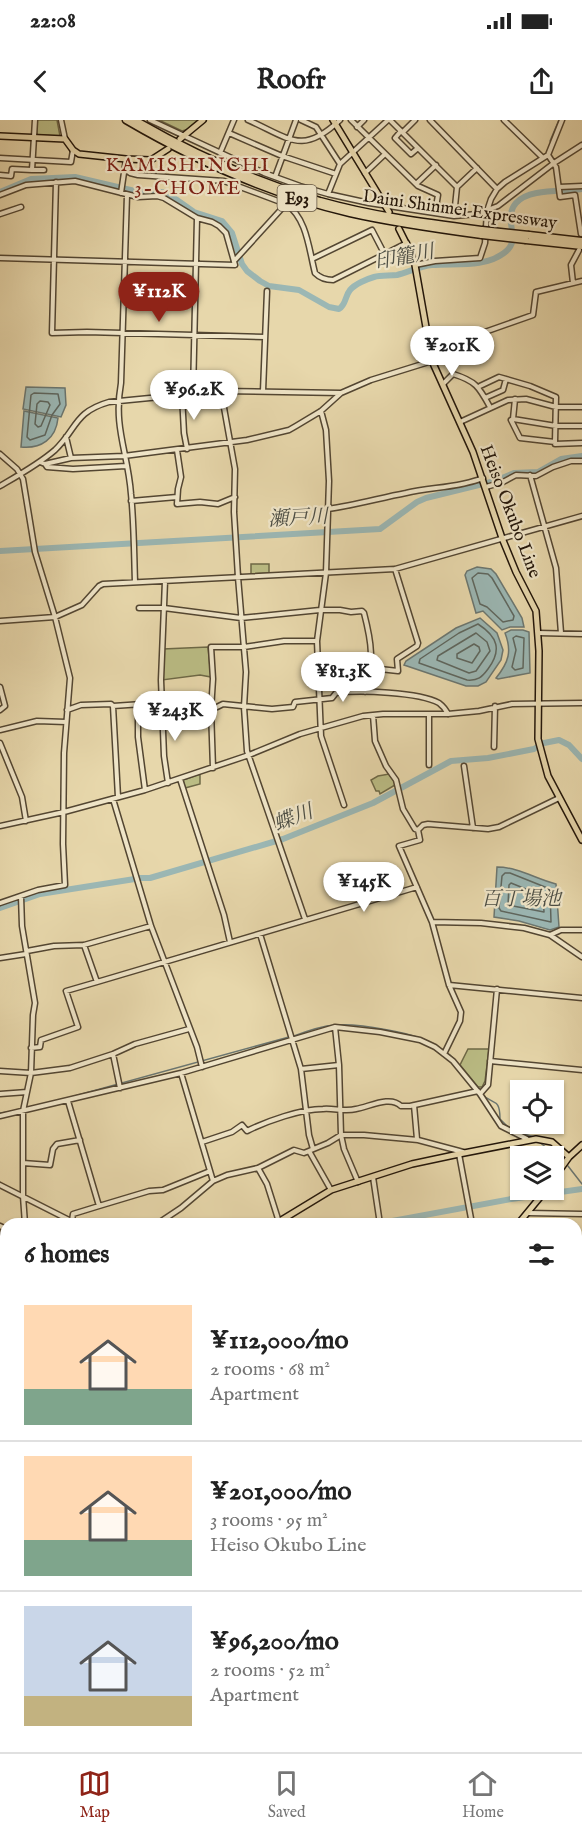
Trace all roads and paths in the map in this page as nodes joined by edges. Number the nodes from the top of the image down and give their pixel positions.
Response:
1 (35, 120) edge
2 (61, 120) edge
3 (126, 120) edge
4 (135, 120) edge
5 (150, 120) edge
6 (203, 120) edge
7 (234, 120) edge
8 (248, 120) edge
9 (298, 120) edge
10 (351, 120) edge
11 (364, 120) edge
12 (389, 120) edge
13 (415, 120) edge
14 (430, 120) edge
15 (504, 120) edge
16 (562, 120) edge
17 (336, 121) edge
18 (357, 127) junction
19 (402, 132) junction
20 (229, 133) junction
21 (322, 134) junction
22 (0, 136) edge
23 (34, 137) junction
24 (183, 137) junction
25 (290, 138) junction
26 (369, 138) junction
27 (65, 139) junction
28 (0, 141) edge
29 (582, 146) edge
30 (418, 148) junction
31 (168, 149) dead end
32 (73, 150) junction
33 (220, 153) junction
34 (353, 154) junction
35 (385, 154) junction
36 (282, 156) junction
37 (546, 157) junction
38 (0, 158) edge
39 (126, 159) junction
40 (33, 160) junction
41 (554, 163) junction
42 (340, 164) junction
43 (436, 165) junction
44 (477, 168) junction
45 (32, 170) junction
46 (44, 170) dead end
47 (126, 170) junction
48 (365, 173) junction
49 (336, 174) junction
50 (0, 175) edge
51 (275, 177) junction
52 (56, 182) junction
53 (416, 183) junction
54 (582, 186) edge
55 (457, 187) junction
56 (559, 187) junction
57 (497, 189) junction
58 (122, 192) junction
59 (328, 194) junction
60 (0, 195) edge
61 (127, 195) junction
62 (286, 204) junction
63 (385, 206) junction
64 (21, 207) dead end
65 (389, 212) dead end
66 (487, 212) junction
67 (435, 213) junction
68 (0, 214) edge
69 (454, 216) junction
70 (197, 219) junction
71 (399, 229) dead end
72 (482, 233) junction
73 (527, 238) junction
74 (581, 238) edge
75 (407, 243) junction
76 (580, 248) edge
77 (385, 255) junction
78 (0, 258) edge
79 (312, 259) junction
80 (54, 260) junction
81 (235, 260) junction
82 (125, 262) junction
83 (196, 264) junction
84 (415, 268) junction
85 (582, 281) edge
86 (573, 283) junction
87 (267, 291) dead end
88 (123, 333) junction
89 (194, 335) junction
90 (265, 337) junction
91 (432, 361) junction
92 (506, 379) junction
93 (443, 385) junction
94 (480, 386) junction
95 (220, 391) junction
96 (264, 392) junction
97 (341, 393) junction
98 (193, 394) junction
99 (182, 395) junction
100 (486, 398) junction
101 (515, 399) junction
102 (118, 401) junction
103 (490, 407) junction
104 (556, 407) junction
105 (582, 407) edge
106 (321, 411) junction
107 (513, 419) junction
108 (460, 422) junction
109 (556, 426) junction
110 (582, 426) edge
111 (66, 436) junction
112 (230, 442) junction
113 (555, 442) junction
114 (582, 443) edge
115 (187, 448) junction
116 (177, 450) junction
117 (0, 454) edge
118 (124, 456) junction
119 (71, 458) junction
120 (582, 461) edge
121 (42, 463) junction
122 (126, 466) junction
123 (21, 473) junction
124 (530, 475) junction
125 (485, 483) junction
126 (0, 486) edge
127 (177, 497) junction
128 (235, 497) junction
129 (131, 501) junction
130 (328, 509) junction
131 (582, 516) edge
132 (544, 527) junction
133 (502, 537) junction
134 (395, 569) junction
135 (326, 573) junction
136 (238, 577) junction
137 (165, 581) junction
138 (135, 582) junction
139 (139, 608) dead end
140 (164, 608) junction
141 (320, 610) junction
142 (55, 617) junction
143 (241, 618) junction
144 (0, 621) edge
145 (538, 633) junction
146 (561, 633) junction
147 (582, 634) edge
148 (318, 641) junction
149 (244, 647) junction
150 (372, 668) junction
151 (0, 687) edge
152 (365, 692) junction
153 (320, 700) junction
154 (162, 703) junction
155 (582, 703) edge
156 (539, 704) junction
157 (113, 706) junction
158 (138, 706) junction
159 (495, 706) junction
160 (244, 707) junction
161 (0, 710) edge
162 (67, 710) junction
163 (211, 710) junction
164 (448, 714) junction
165 (373, 715) junction
166 (429, 715) junction
167 (66, 722) junction
168 (321, 727) junction
169 (0, 730) edge
170 (0, 743) edge
171 (494, 747) dead end
172 (249, 755) junction
173 (429, 765) dead end
174 (464, 766) dead end
175 (213, 768) junction
176 (180, 779) junction
177 (168, 783) junction
178 (145, 790) junction
179 (115, 798) junction
180 (559, 798) junction
181 (344, 805) dead end
182 (64, 812) junction
183 (26, 821) junction
184 (0, 826) edge
185 (473, 828) junction
186 (418, 830) junction
187 (582, 839) edge
188 (417, 886) junction
189 (21, 896) junction
190 (0, 903) edge
191 (305, 919) junction
192 (432, 922) junction
193 (151, 926) junction
194 (582, 930) edge
195 (260, 934) junction
196 (550, 935) junction
197 (230, 942) junction
198 (84, 945) junction
199 (27, 953) junction
200 (582, 957) edge
201 (0, 958) edge
202 (165, 962) junction
203 (97, 982) junction
204 (449, 985) junction
205 (497, 989) junction
206 (582, 998) edge
207 (334, 1028) junction
208 (189, 1029) junction
209 (292, 1040) junction
210 (31, 1048) junction
211 (113, 1054) junction
212 (444, 1054) junction
213 (490, 1061) junction
214 (339, 1065) junction
215 (202, 1066) junction
216 (301, 1069) junction
217 (582, 1070) edge
218 (0, 1071) edge
219 (31, 1072) junction
220 (181, 1073) junction
221 (120, 1088) junction
222 (27, 1092) junction
223 (479, 1093) junction
224 (0, 1094) edge
225 (68, 1101) junction
226 (414, 1105) junction
227 (341, 1110) junction
228 (23, 1111) junction
229 (307, 1112) junction
230 (0, 1116) edge
231 (341, 1135) junction
232 (417, 1139) junction
233 (527, 1139) junction
234 (80, 1140) junction
235 (202, 1142) junction
236 (582, 1145) edge
237 (311, 1150) junction
238 (461, 1153) junction
239 (569, 1157) junction
240 (22, 1163) junction
241 (564, 1164) edge
242 (258, 1168) junction
243 (210, 1172) junction
244 (373, 1177) junction
245 (213, 1181) junction
246 (358, 1182) junction
247 (0, 1185) edge
248 (331, 1190) junction
249 (23, 1196) junction
250 (538, 1200) edge
251 (99, 1206) junction
252 (528, 1214) junction
253 (582, 1214) edge
254 (25, 1218) edge
255 (65, 1218) edge
256 (74, 1218) edge
257 (166, 1218) edge
258 (276, 1218) edge
259 (285, 1218) edge
260 (379, 1218) edge
261 (471, 1218) edge
262 (524, 1218) edge

1 - 23 street
2 - 27 street
3 - 72 highway, Daini Shinmei Expressway / E93
4 - 72 highway, Daini Shinmei Expressway / E93
5 - 24 street
6 - 24 main road
7 - 20 street
8 - 25 street
9 - 21 street
9 - 25 street
10 - 18 street
11 - 18 street
12 - 19 street
12 - 26 street
13 - 19 street
14 - 44 street
15 - 37 street
16 - 37 street
17 - 21 street
17 - 34 main road
18 - 26 street
19 - 30 street
19 - 30 street
20 - 33 street
20 - 36 street
21 - 25 street
21 - 42 street
22 - 23 main road
22 - 28 street
23 - 27 main road
23 - 40 street
24 - 33 street
25 - 36 street
26 - 34 street
26 - 35 street
27 - 32 main road
29 - 41 street
30 - 43 street
31 - 39 main road
32 - 39 main road
32 - 40 street
33 - 51 street
34 - 42 street
34 - 48 main road
35 - 48 street
35 - 53 street
36 - 49 street
36 - 51 street
37 - 41 street
37 - 57 street
38 - 40 street
39 - 47 street
40 - 45 street
41 - 56 street
41 - 66 street
42 - 49 street
43 - 53 street
43 - 55 street
44 - 55 street
44 - 57 street
45 - 46 street
45 - 50 street
47 - 58 street
47 - 62 street
48 - 63 main road
49 - 59 street
51 - 59 street
52 - 58 street
52 - 60 street
52 - 80 street
53 - 67 street
54 - 56 street
55 - 69 street
56 - 74 street
57 - 66 street
58 - 61 street
59 - 63 street
61 - 70 street
61 - 82 street
62 - 79 street
62 - 81 street
63 - 65 main road
63 - 67 street
64 - 68 street
66 - 69 street
66 - 84 street
67 - 69 street
70 - 81 street
70 - 83 street
71 - 75 main road, Heiso Okubo Line
72 - 73 highway, Daini Shinmei Expressway / E93, bridge
73 - 74 highway, Daini Shinmei Expressway / E93
73 - 76 highway, Daini Shinmei Expressway / E93
75 - 77 street
75 - 84 main road, Heiso Okubo Line
76 - 86 street
77 - 79 street
77 - 79 street
78 - 80 street
80 - 82 street
80 - 88 street
81 - 83 street
82 - 83 street
82 - 88 street
83 - 89 street
84 - 91 main road, Heiso Okubo Line
85 - 86 street
86 - 91 street
87 - 90 street
88 - 89 street
88 - 102 street
89 - 90 street
89 - 98 street
90 - 96 street
91 - 93 main road, Heiso Okubo Line
91 - 97 street
92 - 94 street
92 - 100 street
92 - 104 street
93 - 94 street
93 - 108 main road, Heiso Okubo Line
94 - 100 street
95 - 96 street
95 - 98 street
95 - 112 street
96 - 97 street
97 - 106 street
98 - 99 street
99 - 102 street
99 - 115 street
100 - 103 street
101 - 103 street
101 - 104 street
101 - 107 street
102 - 111 street
102 - 118 street
103 - 108 street
104 - 105 street
104 - 109 street
106 - 112 street
106 - 130 street
107 - 109 street
107 - 113 street
108 - 125 main road, Heiso Okubo Line
109 - 110 street
109 - 113 street
111 - 119 street
111 - 121 street
112 - 115 street
112 - 128 street
113 - 114 street
115 - 116 street
116 - 118 street
116 - 127 street
117 - 123 street
118 - 119 street
118 - 122 street
119 - 121 street
120 - 124 street
121 - 122 street
121 - 123 street
122 - 129 street
123 - 126 street
123 - 142 street
124 - 125 street
124 - 132 street
125 - 130 street
125 - 133 main road, Heiso Okubo Line
127 - 128 street
127 - 129 street
128 - 136 street
129 - 138 street
130 - 135 street
131 - 132 street
132 - 133 street
132 - 146 street
133 - 134 street
133 - 145 main road, Heiso Okubo Line
134 - 135 street
134 - 150 street
135 - 136 street
135 - 141 street
136 - 137 street
136 - 143 street
137 - 138 street
137 - 140 street
138 - 142 street
139 - 140 street
140 - 143 street
140 - 154 street
141 - 143 street
141 - 148 street
141 - 150 street
142 - 144 street
142 - 162 street
143 - 149 street
145 - 146 street
145 - 156 main road, Heiso Okubo Line
146 - 147 street
148 - 149 street
148 - 153 street
149 - 160 street
149 - 163 street
150 - 152 street
151 - 161 street
152 - 153 street
152 - 164 street
153 - 160 street
153 - 168 street
154 - 158 street
154 - 163 street
154 - 177 street
155 - 156 street
156 - 159 street
156 - 180 main road, Heiso Okubo Line
157 - 158 street
157 - 162 street
157 - 179 street
158 - 178 street
159 - 164 street
159 - 171 street
160 - 163 street
160 - 172 street
162 - 167 street
163 - 175 street
164 - 166 street
165 - 166 street
165 - 168 street
165 - 186 street
166 - 173 street
167 - 169 street
167 - 182 street
168 - 172 street
168 - 181 street
170 - 183 street
172 - 175 street
172 - 191 street
174 - 185 street
175 - 176 street
176 - 177 street
176 - 197 street
177 - 178 street
178 - 179 street
179 - 182 street
179 - 193 street
180 - 185 street
180 - 187 main road, Heiso Okubo Line
182 - 183 street
182 - 189 street
183 - 184 street
185 - 186 street
186 - 188 street
188 - 191 street
188 - 192 street
189 - 190 street
189 - 199 street
191 - 195 street
192 - 196 street
192 - 204 street
193 - 198 street
193 - 202 street
194 - 196 street
195 - 197 street
195 - 209 street
196 - 200 street
197 - 202 street
198 - 199 street
198 - 203 street
199 - 201 street
199 - 210 street
202 - 203 street
202 - 208 street
203 - 210 street
204 - 205 street
204 - 212 street
205 - 206 street
205 - 213 street
207 - 209 street
207 - 212 street
207 - 214 street
208 - 211 street
208 - 215 street
209 - 215 street
209 - 216 street
210 - 219 street
211 - 219 street
211 - 221 street
212 - 223 street
213 - 217 street
213 - 223 street
214 - 216 street
214 - 227 street
215 - 220 street
216 - 229 street
218 - 219 street
219 - 222 street
220 - 221 street
220 - 235 street
221 - 225 street
222 - 224 street
222 - 228 street
223 - 226 street
223 - 233 street
225 - 228 street
225 - 234 street
226 - 227 street
226 - 232 street
227 - 229 street
227 - 231 street
228 - 230 street
228 - 240 street
229 - 235 street
229 - 237 street
231 - 232 street
231 - 237 street
231 - 246 street
232 - 238 street
233 - 238 main road
233 - 239 main road
234 - 240 street
234 - 251 street
235 - 243 street
236 - 239 main road
237 - 242 street
237 - 248 street
238 - 244 main road
238 - 261 street
239 - 241 main road
240 - 249 street
242 - 245 street
242 - 258 street
243 - 245 street
243 - 251 street
244 - 246 main road
244 - 260 street
245 - 257 street
246 - 248 main road
247 - 249 street
248 - 259 main road
249 - 254 street
249 - 255 street
250 - 252 main road
251 - 256 street
252 - 253 street
252 - 262 main road

